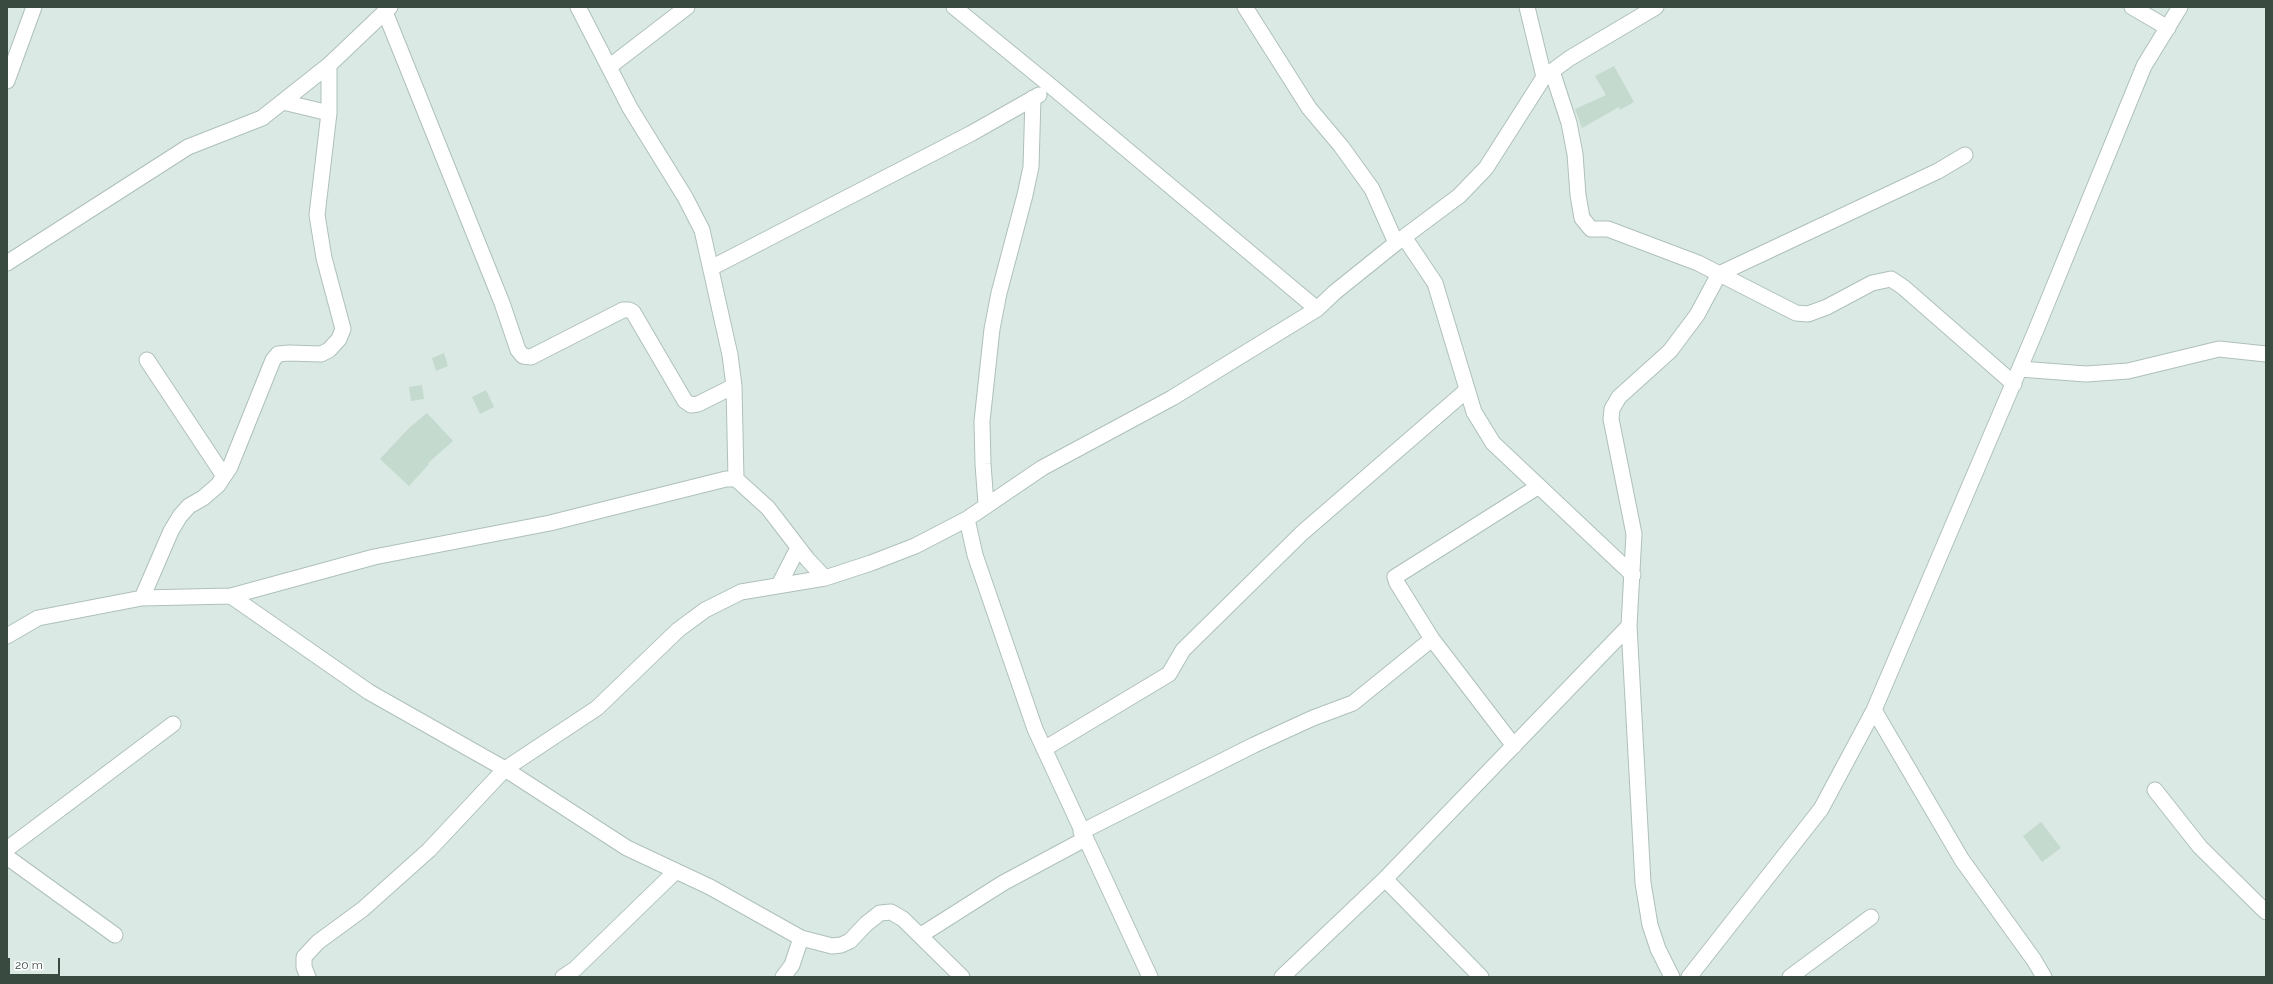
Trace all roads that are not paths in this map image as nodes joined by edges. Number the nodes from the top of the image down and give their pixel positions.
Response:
1 (34, 7) edge
2 (578, 7) edge
3 (688, 7) edge
4 (954, 7) edge
5 (1245, 7) edge
6 (1527, 7) edge
7 (1656, 7) edge
8 (2132, 7) edge
9 (2180, 7) edge
10 (388, 9) edge
11 (2168, 28) junction
12 (329, 65) junction
13 (609, 67) junction
14 (1548, 74) junction
15 (7, 81) edge
16 (1052, 87) junction
17 (1033, 98) junction
18 (283, 102) junction
19 (329, 113) junction
20 (1965, 155) dead end
21 (1400, 240) junction
22 (7, 263) edge
23 (711, 268) junction
24 (1719, 274) junction
25 (1317, 309) junction
26 (2028, 348) junction
27 (2266, 354) edge
28 (147, 360) dead end
29 (2020, 368) junction
30 (2048, 371) junction
31 (2014, 384) junction
32 (734, 386) junction
33 (1467, 390) junction
34 (224, 476) junction
35 (736, 479) junction
36 (1539, 486) junction
37 (986, 504) junction
38 (967, 519) junction
39 (798, 548) junction
40 (1633, 574) junction
41 (825, 578) junction
42 (778, 585) junction
43 (231, 596) junction
44 (142, 598) junction
45 (1628, 626) junction
46 (7, 636) edge
47 (1432, 639) junction
48 (1874, 710) junction
49 (173, 724) dead end
50 (1514, 746) junction
51 (1044, 750) junction
52 (505, 769) junction
53 (2155, 790) dead end
54 (1083, 835) junction
55 (7, 849) edge
56 (7, 857) edge
57 (676, 871) junction
58 (1385, 879) junction
59 (2266, 912) edge
60 (1871, 917) dead end
61 (114, 935) dead end
62 (921, 935) junction
63 (801, 938) junction
64 (308, 977) edge
65 (563, 977) edge
66 (783, 977) edge
67 (962, 977) edge
68 (1150, 977) edge
69 (1282, 977) edge
70 (1481, 977) edge
71 (1672, 977) edge
72 (1689, 977) edge
73 (1790, 977) edge
74 (2044, 977) edge

1 - 15 street
2 - 13 street
3 - 13 street
4 - 16 street
5 - 21 street
6 - 14 street
7 - 14 street
8 - 11 street
9 - 11 street
10 - 12 street
10 - 32 street
11 - 26 street
12 - 18 street
12 - 19 street
13 - 23 street
14 - 21 street
14 - 24 street
16 - 17 street
16 - 25 street
17 - 23 street
17 - 37 street
18 - 19 street
18 - 22 street
19 - 34 street
20 - 24 street
21 - 25 street
21 - 33 street
23 - 32 street
24 - 31 street
24 - 40 street
25 - 37 street
26 - 29 street
26 - 30 street
27 - 30 street
28 - 34 street
29 - 30 street
29 - 31 street
31 - 48 street
32 - 35 street
33 - 36 street
33 - 51 street
34 - 44 street
35 - 39 street
35 - 43 street
36 - 40 street
36 - 47 street
37 - 38 street
38 - 41 street
38 - 51 street
39 - 41 street
39 - 42 street
40 - 45 street
41 - 42 street
42 - 52 street
43 - 44 street
43 - 52 street
44 - 46 street
45 - 50 street
45 - 71 street
47 - 50 street
47 - 54 street
48 - 72 street
48 - 74 street
49 - 55 street
50 - 58 street
51 - 54 street
52 - 57 street
52 - 64 street
53 - 59 street
54 - 62 street
54 - 68 street
56 - 61 street
57 - 63 street
57 - 65 street
58 - 69 street
58 - 70 street
60 - 73 street
62 - 63 street
62 - 67 street
63 - 66 street

